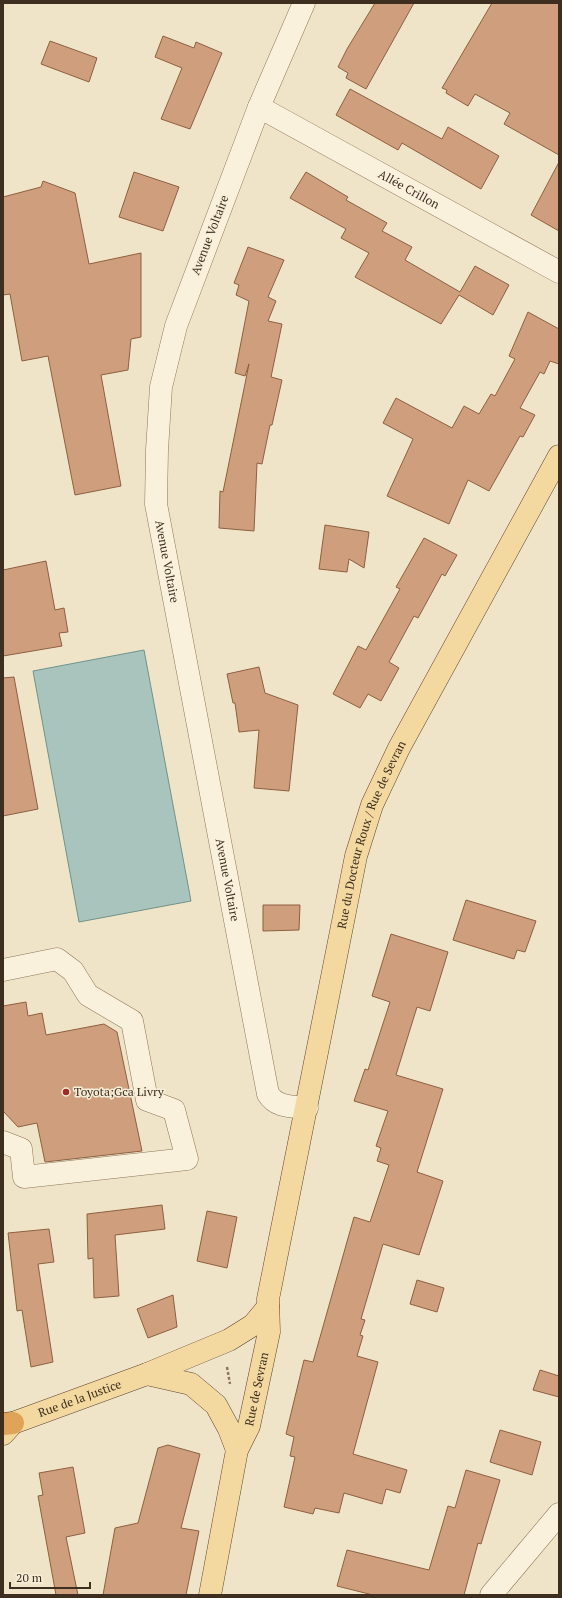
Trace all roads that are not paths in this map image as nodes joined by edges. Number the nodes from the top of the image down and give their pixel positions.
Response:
1 (304, 3) edge
2 (259, 107) junction
3 (559, 272) edge
4 (559, 456) edge
5 (3, 970) edge
6 (307, 1108) junction
7 (3, 1142) edge
8 (291, 1182) joint
9 (268, 1307) junction
10 (147, 1374) junction
11 (5, 1424) edge
12 (237, 1450) junction
13 (559, 1514) edge
14 (210, 1595) edge
15 (491, 1595) edge

1 - 2 street, Avenue Voltaire
2 - 3 street, Allée Crillon
2 - 6 street, Avenue Voltaire
4 - 6 main road, Rue du Docteur Roux / Rue de Sevran
5 - 7 street
6 - 8 main road, Rue du Docteur Roux / Rue de Sevran
8 - 9 main road, Rue de Sevran
9 - 10 main road, Rue de la Justice
9 - 12 main road, Rue de Sevran
10 - 11 main road, Rue de la Justice
10 - 12 main road
12 - 14 main road, Rue de Sevran
13 - 15 street

